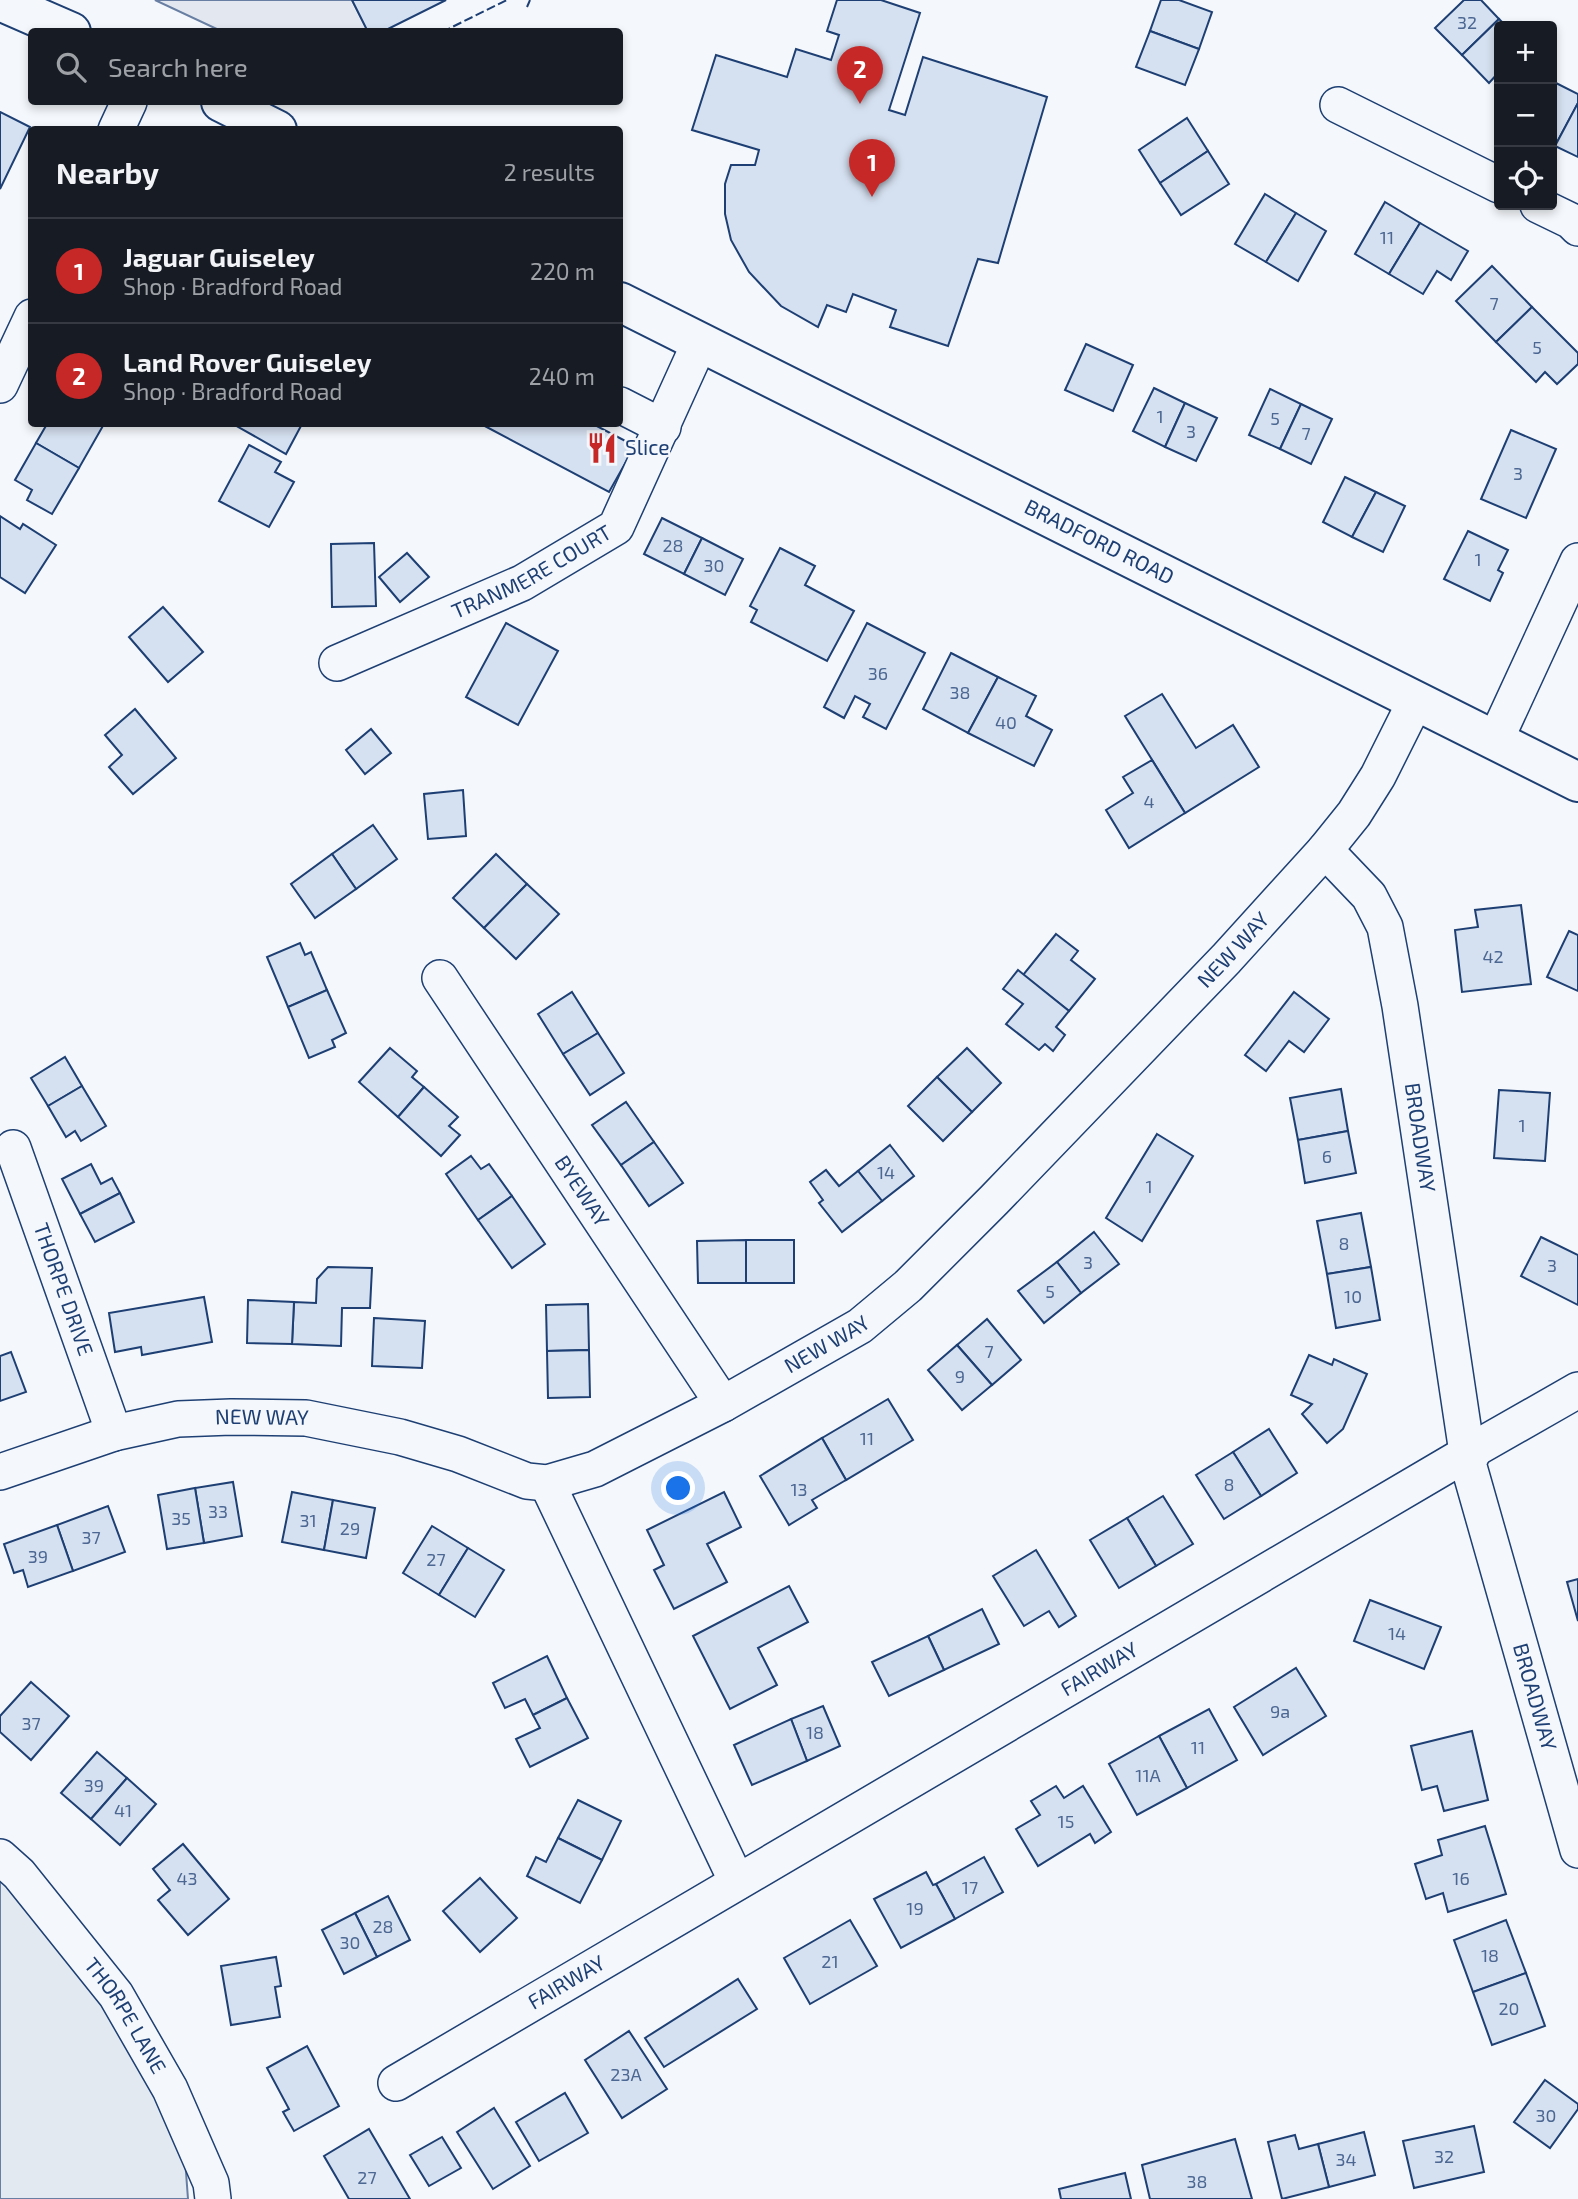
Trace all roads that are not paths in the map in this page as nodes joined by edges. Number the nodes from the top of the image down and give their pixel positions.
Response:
1 (0, 1) edge
2 (62, 28) edge
3 (127, 105) edge
4 (227, 105) edge
5 (1338, 105) dead end
6 (118, 126) edge
7 (269, 126) edge
8 (1494, 183) edge
9 (1548, 210) edge
10 (1578, 228) edge
11 (623, 304) edge
12 (28, 326) edge
13 (699, 342) junction
14 (0, 385) edge
15 (623, 407) edge
16 (663, 427) junction
17 (1578, 561) edge
18 (337, 663) dead end
19 (1416, 700) junction
20 (1495, 741) junction
21 (1578, 782) edge
22 (1325, 850) junction
23 (440, 978) dead end
24 (13, 1148) dead end
25 (1578, 1390) edge
26 (723, 1404) junction
27 (114, 1433) junction
28 (1467, 1454) junction
29 (0, 1472) edge
30 (547, 1483) junction
31 (1578, 1850) edge
32 (0, 1857) edge
33 (737, 1882) junction
34 (396, 2083) dead end
35 (213, 2199) edge

1 - 2 main road
3 - 6 street
4 - 7 main road
5 - 8 street
9 - 10 street
11 - 13 main road, BRADFORD ROAD
12 - 14 street
13 - 16 street, TRANMERE COURT
13 - 19 main road, BRADFORD ROAD
15 - 16 street
16 - 18 street, TRANMERE COURT
17 - 20 street
19 - 20 main road, BRADFORD ROAD
19 - 22 street, NEW WAY
20 - 21 main road, BRADFORD ROAD
22 - 26 street, NEW WAY
22 - 28 street, BROADWAY
23 - 26 street, BYEWAY
24 - 27 street, THORPE DRIVE
25 - 28 street, FAIRWAY
26 - 30 street, NEW WAY
27 - 29 street, NEW WAY
27 - 30 street, NEW WAY
28 - 31 street, BROADWAY
28 - 33 street, FAIRWAY
30 - 33 street
32 - 35 street, THORPE LANE
33 - 34 street, FAIRWAY

